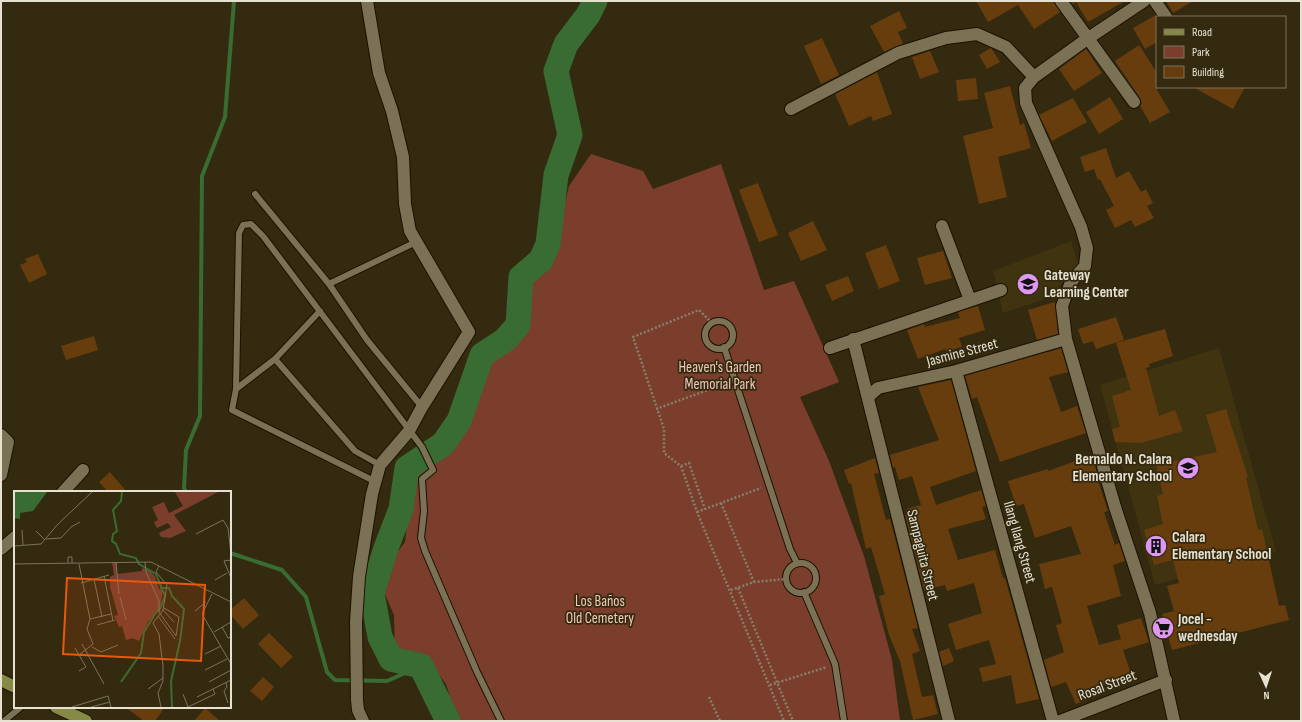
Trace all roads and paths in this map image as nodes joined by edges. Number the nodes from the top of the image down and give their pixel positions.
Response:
1 (367, 1) edge
2 (1061, 1) edge
3 (1144, 1) edge
4 (1154, 1) edge
5 (1165, 16) edge
6 (1087, 39) junction
7 (1034, 77) junction
8 (1134, 102) dead end
9 (791, 109) dead end
10 (255, 194) dead end
11 (942, 226) dead end
12 (416, 242) junction
13 (329, 284) junction
14 (1001, 290) dead end
15 (970, 300) junction
16 (320, 311) junction
17 (712, 323) junction
18 (853, 339) junction
19 (1066, 339) junction
20 (724, 347) junction
21 (830, 348) dead end
22 (275, 359) junction
23 (956, 371) junction
24 (735, 380) junction
25 (236, 389) junction
26 (868, 397) junction
27 (422, 406) junction
28 (656, 409) junction
29 (409, 431) junction
30 (1, 435) edge
31 (380, 465) junction
32 (681, 466) junction
33 (83, 470) dead end
34 (1, 476) edge
35 (376, 482) junction
36 (769, 485) junction
37 (64, 491) edge
38 (721, 503) junction
39 (705, 509) junction
40 (697, 512) junction
41 (14, 538) edge
42 (1, 549) edge
43 (797, 563) junction
44 (786, 579) junction
45 (754, 582) junction
46 (738, 588) junction
47 (731, 590) junction
48 (804, 592) junction
49 (835, 664) junction
50 (1166, 680) junction
51 (2, 682) edge
52 (778, 683) junction
53 (770, 686) junction
54 (14, 687) edge
55 (709, 697) dead end
56 (21, 708) edge
57 (58, 708) edge
58 (4, 721) edge
59 (86, 721) edge
60 (363, 721) edge
61 (501, 721) edge
62 (720, 721) edge
63 (784, 721) edge
64 (792, 721) edge
65 (844, 721) edge
66 (948, 721) edge
67 (1053, 721) edge
68 (1060, 721) edge
69 (1174, 721) edge

1 - 12 street
2 - 6 street
3 - 6 street
4 - 5 street
6 - 7 street
6 - 8 street
7 - 9 street
7 - 19 street
10 - 13 lane
11 - 15 street
12 - 13 lane
12 - 27 street
13 - 27 lane
14 - 15 street
15 - 18 street
16 - 22 lane
16 - 25 lane
16 - 29 lane
17 - 20 lane
17 - 20 lane
17 - 28 path
18 - 21 street
18 - 26 street, Sampaguita Street
19 - 23 street, Jasmine Street
19 - 50 street
20 - 24 lane
22 - 25 lane
22 - 31 lane
23 - 26 street, Jasmine Street
23 - 67 street, Ilang Ilang Street
24 - 28 path
24 - 36 lane
25 - 35 lane
26 - 66 street, Sampaguita Street
27 - 29 street
28 - 32 path
29 - 31 street
29 - 61 lane
30 - 34 street
31 - 35 street
32 - 39 path
32 - 40 path
33 - 37 street
35 - 60 street
36 - 38 path
36 - 43 lane
38 - 39 path
38 - 45 path
39 - 40 path
40 - 47 path
41 - 42 street
43 - 44 lane
43 - 48 lane
44 - 45 path
44 - 48 lane
45 - 46 path
46 - 47 path
46 - 52 path
47 - 53 path
48 - 49 lane
49 - 52 path
49 - 65 lane
50 - 68 street, Rosal Street
50 - 69 street
51 - 54 main road
52 - 53 path
52 - 64 path
53 - 63 path
55 - 62 path
56 - 58 lane
57 - 59 main road

